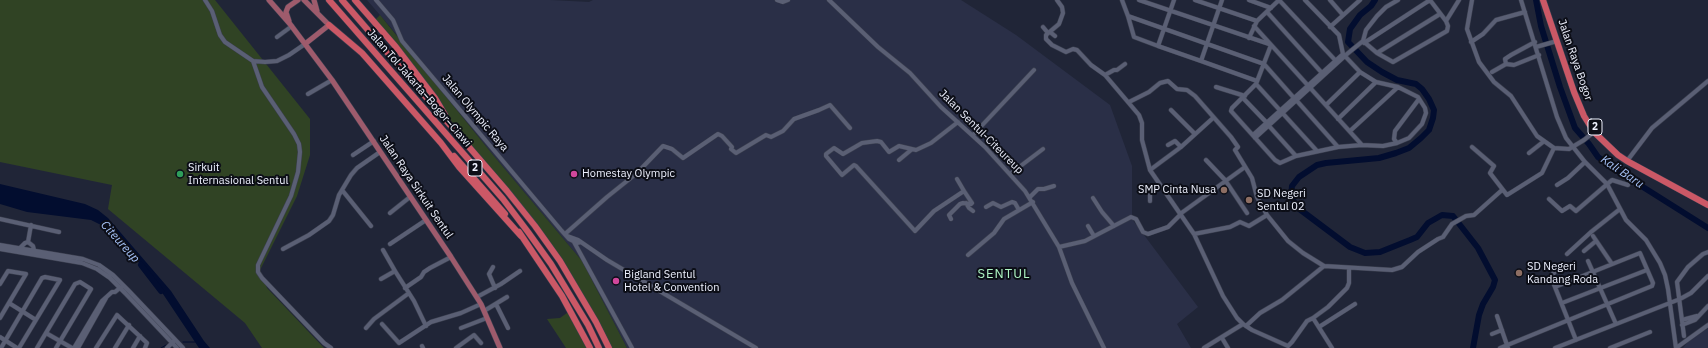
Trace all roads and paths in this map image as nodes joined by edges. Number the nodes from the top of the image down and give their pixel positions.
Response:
1 (205, 0) edge
2 (269, 0) edge
3 (298, 0) edge
4 (304, 0) edge
5 (314, 0) edge
6 (342, 0) edge
7 (355, 0) edge
8 (376, 0) edge
9 (777, 0) edge
10 (788, 0) edge
11 (829, 0) edge
12 (1057, 0) edge
13 (1122, 0) edge
14 (1139, 0) edge
15 (1174, 0) edge
16 (1195, 0) edge
17 (1222, 0) edge
18 (1248, 0) edge
19 (1305, 0) edge
20 (1330, 0) edge
21 (1398, 0) edge
22 (1430, 0) edge
23 (1452, 0) edge
24 (1459, 0) edge
25 (1472, 0) edge
26 (1521, 0) edge
27 (1543, 0) edge
28 (1547, 0) edge
29 (330, 1) edge
30 (1358, 1) edge
31 (1455, 5) junction
32 (1219, 8) junction
33 (1271, 8) junction
34 (1170, 11) junction
35 (317, 12) junction
36 (1267, 12) junction
37 (1524, 12) junction
38 (1440, 14) junction
39 (1343, 15) junction
40 (1128, 16) junction
41 (1257, 21) junction
42 (1446, 21) junction
43 (291, 25) junction
44 (329, 25) junction
45 (1213, 26) junction
46 (1254, 26) junction
47 (1043, 27) dead end
48 (1330, 27) junction
49 (1164, 28) junction
50 (1049, 32) junction
51 (1055, 36) dead end
52 (277, 37) dead end
53 (1249, 38) junction
54 (1362, 42) junction
55 (1471, 42) junction
56 (1554, 42) junction
57 (305, 44) junction
58 (1207, 44) junction
59 (1270, 44) junction
60 (1536, 45) junction
61 (1158, 46) junction
62 (1377, 53) junction
63 (1345, 55) junction
64 (1539, 55) junction
65 (1336, 60) junction
66 (253, 61) junction
67 (1201, 62) junction
68 (1125, 64) dead end
69 (1264, 64) junction
70 (1506, 64) junction
71 (1034, 70) dead end
72 (1360, 72) junction
73 (1492, 72) dead end
74 (1322, 73) junction
75 (1105, 75) junction
76 (332, 80) junction
77 (1708, 81) edge
78 (1376, 82) junction
79 (1257, 83) junction
80 (1216, 86) dead end
81 (1309, 87) junction
82 (1398, 87) junction
83 (308, 94) dead end
84 (1244, 97) junction
85 (1419, 99) junction
86 (1295, 100) junction
87 (1129, 102) junction
88 (1326, 105) junction
89 (1171, 110) dead end
90 (1281, 112) junction
91 (1213, 118) junction
92 (1338, 119) junction
93 (958, 122) junction
94 (1268, 124) junction
95 (850, 128) dead end
96 (453, 129) junction
97 (1350, 131) junction
98 (1594, 132) junction
99 (1195, 134) junction
100 (973, 135) junction
101 (1254, 137) junction
102 (374, 141) junction
103 (1543, 142) junction
104 (1397, 143) junction
105 (1362, 144) junction
106 (1168, 145) dead end
107 (1181, 146) junction
108 (1338, 147) junction
109 (1472, 147) dead end
110 (1554, 148) junction
111 (1572, 148) junction
112 (1043, 149) dead end
113 (911, 150) junction
114 (1317, 151) junction
115 (380, 152) junction
116 (1529, 153) dead end
117 (353, 155) dead end
118 (1296, 156) junction
119 (899, 160) dead end
120 (1206, 160) dead end
121 (1628, 160) junction
122 (1584, 162) junction
123 (1245, 166) junction
124 (1150, 170) junction
125 (1010, 174) junction
126 (958, 179) dead end
127 (1225, 180) junction
128 (1159, 184) junction
129 (1557, 184) dead end
130 (1608, 184) junction
131 (1628, 185) dead end
132 (1054, 186) dead end
133 (342, 190) junction
134 (1502, 190) junction
135 (964, 191) junction
136 (410, 197) junction
137 (1030, 197) junction
138 (1093, 198) dead end
139 (1549, 199) dead end
140 (1150, 201) dead end
141 (1708, 201) edge
142 (966, 202) junction
143 (1033, 202) junction
144 (1708, 205) edge
145 (986, 207) dead end
146 (1620, 209) junction
147 (1019, 210) junction
148 (973, 211) dead end
149 (390, 213) dead end
150 (1247, 213) dead end
151 (1180, 214) junction
152 (1267, 215) junction
153 (951, 219) dead end
154 (0, 220) edge
155 (426, 220) junction
156 (31, 225) junction
157 (371, 226) dead end
158 (1088, 226) dead end
159 (1114, 226) junction
160 (60, 232) dead end
161 (1194, 234) junction
162 (566, 235) junction
163 (1094, 236) junction
164 (1593, 236) dead end
165 (1596, 241) junction
166 (28, 242) junction
167 (574, 242) junction
168 (581, 242) junction
169 (0, 244) edge
170 (390, 244) dead end
171 (1059, 247) junction
172 (20, 248) junction
173 (0, 249) edge
174 (283, 249) dead end
175 (34, 250) junction
176 (383, 250) dead end
177 (1584, 251) dead end
178 (1708, 252) edge
179 (1567, 254) dead end
180 (968, 255) dead end
181 (451, 257) junction
182 (1588, 261) dead end
183 (1612, 264) junction
184 (1324, 266) junction
185 (494, 267) dead end
186 (1558, 267) dead end
187 (1349, 268) junction
188 (1647, 270) junction
189 (395, 271) junction
190 (520, 272) dead end
191 (1594, 272) junction
192 (1708, 276) edge
193 (381, 279) dead end
194 (117, 283) junction
195 (0, 284) edge
196 (121, 286) junction
197 (1555, 287) junction
198 (405, 288) junction
199 (495, 288) junction
200 (1600, 288) junction
201 (112, 292) junction
202 (409, 293) junction
203 (477, 297) junction
204 (508, 297) dead end
205 (106, 298) junction
206 (1680, 299) junction
207 (9, 303) junction
208 (1562, 303) junction
209 (1670, 303) junction
210 (481, 304) junction
211 (496, 304) junction
212 (1355, 304) dead end
213 (1607, 304) junction
214 (1708, 306) edge
215 (22, 311) junction
216 (484, 311) junction
217 (1497, 316) dead end
218 (0, 318) edge
219 (487, 318) junction
220 (1313, 318) junction
221 (36, 320) junction
222 (1568, 321) junction
223 (1682, 322) junction
224 (382, 324) dead end
225 (1616, 324) junction
226 (129, 325) junction
227 (1244, 325) junction
228 (1708, 325) edge
229 (426, 326) junction
230 (1319, 327) junction
231 (366, 328) dead end
232 (461, 328) dead end
233 (508, 328) dead end
234 (1502, 330) junction
235 (1650, 332) dead end
236 (46, 333) junction
237 (1492, 334) dead end
238 (140, 336) junction
239 (1684, 336) dead end
240 (0, 337) edge
241 (1222, 338) junction
242 (5, 340) junction
243 (1576, 340) junction
244 (60, 341) junction
245 (174, 341) junction
246 (1569, 342) junction
247 (481, 343) dead end
248 (177, 346) edge
249 (1619, 346) edge
250 (459, 347) edge
251 (1287, 347) edge
252 (1508, 347) edge
253 (1, 348) edge
254 (18, 348) edge
255 (37, 348) edge
256 (56, 348) edge
257 (73, 348) edge
258 (78, 348) edge
259 (96, 348) edge
260 (115, 348) edge
261 (133, 348) edge
262 (145, 348) edge
263 (168, 348) edge
264 (183, 348) edge
265 (331, 348) edge
266 (500, 348) edge
267 (590, 348) edge
268 (599, 348) edge
269 (609, 348) edge
270 (632, 348) edge
271 (756, 348) edge
272 (1104, 348) edge
273 (1204, 348) edge
274 (1228, 348) edge
275 (1332, 348) edge
276 (1500, 348) edge
277 (1555, 348) edge
278 (1571, 348) edge
279 (1610, 348) edge
280 (1676, 348) edge

1 - 66 street
2 - 43 main road, Jalan Raya Sirkuit Sentul
3 - 43 main road
4 - 35 main road
5 - 35 main road
6 - 96 highway, Jalan Tol Jakarta–Bogor–Ciawi / 2
7 - 96 highway
8 - 162 street, Jalan Olympic Raya
9 - 10 street
11 - 93 street, Jalan Sentul-Citeureup
12 - 50 street
13 - 40 street
14 - 34 street
15 - 34 street
16 - 32 street
17 - 32 street
18 - 33 street
19 - 48 street
20 - 39 street
21 - 54 street
22 - 38 street
22 - 54 street
23 - 31 street
24 - 31 street
25 - 55 street
26 - 37 street
27 - 56 highway, Jalan Raya Bogor / 2
28 - 121 highway, Jalan Raya Bogor / 2
29 - 268 highway, Jalan Tol Jakarta–Bogor–Ciawi / 2
30 - 39 street
31 - 42 street
32 - 41 street
32 - 45 street
33 - 36 street
33 - 65 street
34 - 45 street
34 - 49 street
35 - 44 main road
36 - 41 street
36 - 74 street
37 - 55 street
37 - 60 street
38 - 42 street
38 - 62 street
39 - 48 street
40 - 49 street
40 - 61 street
41 - 46 street
42 - 62 street
43 - 52 street
43 - 57 main road, Jalan Raya Sirkuit Sentul
44 - 57 main road
44 - 267 highway
45 - 53 street
45 - 58 street
46 - 53 street
46 - 59 street
47 - 50 street
48 - 63 street
49 - 58 street
49 - 61 street
50 - 51 street
50 - 75 street
53 - 59 street
54 - 62 street
54 - 63 street
55 - 103 street
56 - 60 street
56 - 98 highway, Jalan Raya Bogor / 2
57 - 66 street
57 - 76 main road, Jalan Raya Sirkuit Sentul
58 - 67 street
58 - 69 street
59 - 69 street
59 - 81 street
60 - 64 street
60 - 70 street
61 - 67 street
63 - 65 street
63 - 72 street
63 - 81 street
64 - 70 street
64 - 111 street
65 - 74 street
66 - 265 street
67 - 79 street
68 - 75 street
69 - 79 street
69 - 86 street
70 - 73 street
71 - 100 street
72 - 78 street
72 - 88 street
74 - 81 street
75 - 87 street
76 - 83 street
76 - 102 main road, Jalan Raya Sirkuit Sentul
77 - 121 street
78 - 82 street
78 - 92 street
79 - 84 street
79 - 90 street
80 - 84 street
81 - 86 street
81 - 88 street
82 - 85 street
82 - 97 street
84 - 94 street
84 - 101 street
85 - 104 street
85 - 104 street
86 - 90 street
86 - 108 street
87 - 91 street
87 - 124 street
88 - 92 street
89 - 99 street
90 - 94 street
90 - 114 street
91 - 99 street
91 - 123 street
92 - 97 street
93 - 100 street, Jalan Sentul-Citeureup
93 - 113 street
94 - 101 street
94 - 118 street
95 - 162 street
96 - 269 highway, Jalan Tol Jakarta–Bogor–Ciawi / 2
97 - 105 street
98 - 111 street
98 - 121 highway, Jalan Raya Bogor / 2
99 - 107 street
100 - 125 street, Jalan Sentul-Citeureup
101 - 118 street
102 - 115 main road, Jalan Raya Sirkuit Sentul
102 - 117 street
103 - 110 street
103 - 116 street
104 - 105 street
105 - 108 street
106 - 107 street
107 - 124 street
108 - 114 street
109 - 134 street
110 - 111 street
110 - 134 street
111 - 122 street
112 - 125 street
113 - 119 street
113 - 135 street
114 - 118 street
115 - 133 street
115 - 136 main road, Jalan Raya Sirkuit Sentul
120 - 127 street
121 - 141 highway, Jalan Raya Bogor / 2
121 - 144 highway, Jalan Raya Bogor / 2
122 - 129 street
122 - 130 street
123 - 127 street
123 - 152 street
124 - 128 street
125 - 137 street, Jalan Sentul-Citeureup
126 - 135 street
127 - 150 street
127 - 151 street
128 - 140 street
128 - 151 street
130 - 131 street
130 - 139 street
130 - 146 street
132 - 137 street
133 - 157 street
133 - 174 street
134 - 187 street
135 - 142 street
136 - 149 street
136 - 155 main road, Jalan Raya Sirkuit Sentul
137 - 143 street, Jalan Sentul-Citeureup
138 - 159 street
142 - 148 street
142 - 153 street
143 - 147 street
143 - 171 street, Jalan Sentul-Citeureup
145 - 147 street
146 - 179 street
146 - 209 street
147 - 180 street
151 - 159 street
151 - 161 street
152 - 161 street
152 - 184 street
154 - 156 street
155 - 170 street
155 - 181 main road, Jalan Raya Sirkuit Sentul
156 - 160 street
156 - 166 street
158 - 163 street
159 - 163 street
161 - 227 street
162 - 167 street, Jalan Olympic Raya
162 - 168 street, Jalan Olympic Raya
163 - 171 street
164 - 165 street
165 - 177 street
165 - 183 street
166 - 172 street
166 - 175 street
167 - 168 street
167 - 270 street
168 - 271 street, Jalan Olympic Raya
169 - 172 street
171 - 272 street, Jalan Sentul-Citeureup
172 - 175 street
173 - 194 street
175 - 194 street
176 - 189 street
178 - 206 street
181 - 198 street
181 - 203 main road, Jalan Raya Sirkuit Sentul
182 - 191 street
183 - 188 street
183 - 191 street
184 - 187 street
184 - 227 street
185 - 199 street
186 - 197 street
187 - 220 street
188 - 200 street
188 - 213 street
189 - 193 street
189 - 198 street
190 - 199 street
191 - 197 street
191 - 200 street
192 - 206 street
194 - 196 street
194 - 201 street
195 - 207 street
196 - 201 street
196 - 245 street
197 - 208 street
198 - 202 street
199 - 203 street
200 - 208 street
200 - 213 street
201 - 205 street
202 - 229 street
202 - 231 street
203 - 210 main road, Jalan Raya Sirkuit Sentul
204 - 211 street
205 - 257 street
205 - 258 street
206 - 209 street
206 - 223 street
207 - 215 street
207 - 218 street
208 - 222 street
209 - 225 street
209 - 280 street
210 - 216 main road, Jalan Raya Sirkuit Sentul
210 - 229 street
211 - 216 street
211 - 233 street
212 - 230 street
213 - 222 street
213 - 225 street
214 - 223 street
215 - 221 street
215 - 221 street
215 - 242 street
216 - 219 main road, Jalan Raya Sirkuit Sentul
217 - 234 street
219 - 232 street
219 - 266 main road, Jalan Raya Sirkuit Sentul
220 - 230 street
220 - 251 street
221 - 254 street
222 - 243 street
222 - 252 street
223 - 239 street
224 - 229 street
225 - 243 street
226 - 238 street
226 - 259 street
226 - 260 street
227 - 241 street
227 - 251 street
228 - 280 street
230 - 275 street
234 - 237 street
234 - 252 street
235 - 249 street
236 - 244 street
236 - 244 street
236 - 255 street
238 - 261 street
238 - 262 street
240 - 242 street
241 - 273 street
241 - 274 street
242 - 253 street
242 - 254 street
243 - 246 street
244 - 256 street
244 - 257 street
245 - 248 street
245 - 263 street
246 - 277 street
246 - 278 street
247 - 250 street
248 - 264 street
249 - 279 street
252 - 276 street

